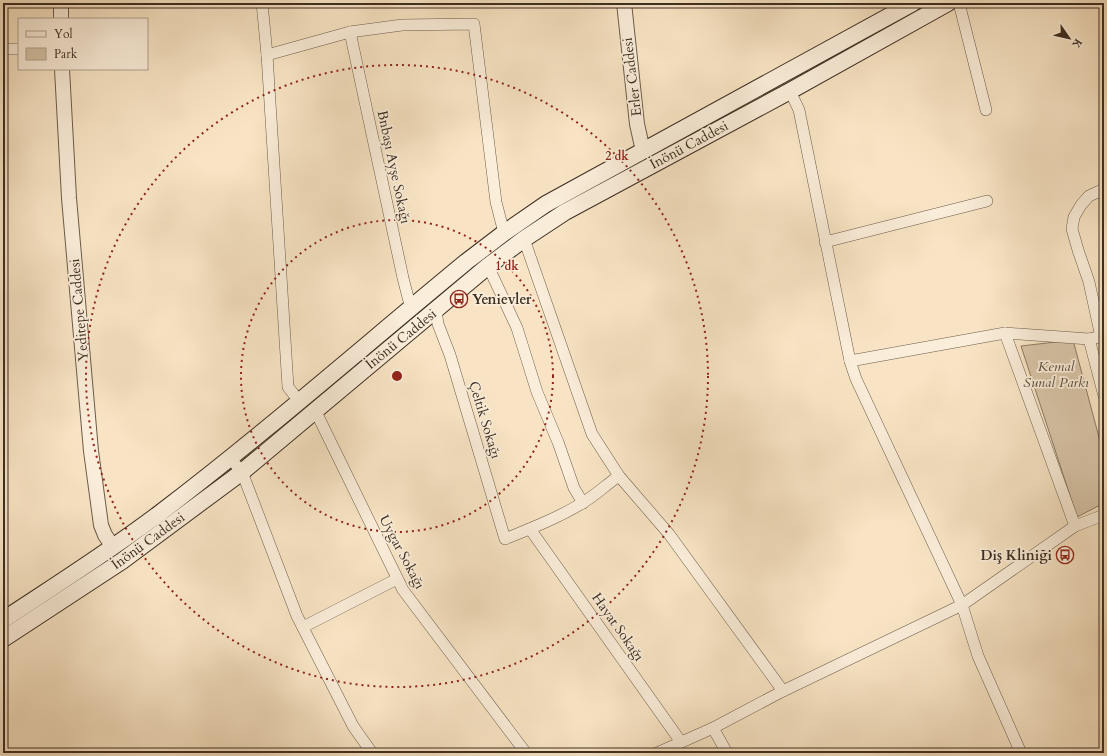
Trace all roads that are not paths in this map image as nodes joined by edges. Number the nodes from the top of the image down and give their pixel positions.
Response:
1 (61, 3) edge
2 (262, 3) edge
3 (624, 3) edge
4 (913, 3) edge
5 (948, 3) edge
6 (959, 3) edge
7 (61, 18) edge
8 (350, 32) junction
9 (3, 49) edge
10 (18, 49) edge
11 (267, 55) junction
12 (62, 70) edge
13 (782, 75) junction
14 (790, 91) junction
15 (986, 110) dead end
16 (643, 152) junction
17 (650, 166) junction
18 (1104, 189) edge
19 (987, 201) dead end
20 (504, 233) junction
21 (524, 239) junction
22 (825, 242) junction
23 (488, 266) junction
24 (425, 295) junction
25 (411, 309) junction
26 (436, 310) junction
27 (1005, 333) junction
28 (1103, 337) edge
29 (1089, 339) junction
30 (850, 361) junction
31 (1104, 396) edge
32 (299, 401) junction
33 (315, 410) junction
34 (231, 458) junction
35 (242, 472) junction
36 (619, 476) junction
37 (583, 503) junction
38 (159, 514) junction
39 (1104, 515) edge
40 (1075, 526) junction
41 (168, 527) junction
42 (530, 529) junction
43 (113, 547) junction
44 (397, 579) junction
45 (53, 586) junction
46 (62, 601) junction
47 (962, 605) junction
48 (3, 620) edge
49 (303, 627) junction
50 (3, 639) edge
51 (783, 691) junction
52 (713, 728) junction
53 (681, 742) junction
54 (372, 753) edge
55 (526, 753) edge
56 (657, 753) edge
57 (727, 753) edge
58 (1021, 753) edge

1 - 7 street
2 - 11 street
3 - 16 street, Erler Caddesi
4 - 13 main road
5 - 14 main road, İnönü Caddesi
6 - 15 street
8 - 11 street
8 - 20 street
8 - 25 street, Bnbaşı Ayşe Sokağı
9 - 10 street
11 - 32 street
12 - 43 street, Yeditepe Caddesi
13 - 14 main road
13 - 16 main road
14 - 17 main road, İnönü Caddesi
14 - 22 street
16 - 17 main road
16 - 20 main road
17 - 21 main road, İnönü Caddesi
18 - 28 street
19 - 22 street
20 - 24 main road
21 - 23 main road, İnönü Caddesi
21 - 36 street
22 - 30 street
23 - 26 main road, İnönü Caddesi
23 - 37 street
24 - 25 main road
24 - 26 main road
25 - 32 main road
26 - 33 main road, İnönü Caddesi
26 - 42 street, Çeltik Sokağı
27 - 29 street
27 - 30 street
27 - 40 street
28 - 29 street
29 - 31 street
30 - 47 street
32 - 34 main road
33 - 35 main road, İnönü Caddesi
33 - 44 street, Uygar Sokağı
34 - 35 street
34 - 38 main road
35 - 41 main road, İnönü Caddesi
35 - 49 street
36 - 37 street
36 - 51 street
37 - 42 street
38 - 41 main road
38 - 43 main road
39 - 40 street
40 - 47 street
41 - 46 main road, İnönü Caddesi
42 - 53 street, Hayat Sokağı
43 - 45 main road
44 - 49 street
44 - 55 street, Uygar Sokağı
45 - 46 main road
45 - 48 main road
46 - 50 main road, İnönü Caddesi
47 - 51 street
47 - 58 street
49 - 54 street
51 - 52 street
52 - 53 street
52 - 57 street
53 - 56 street

